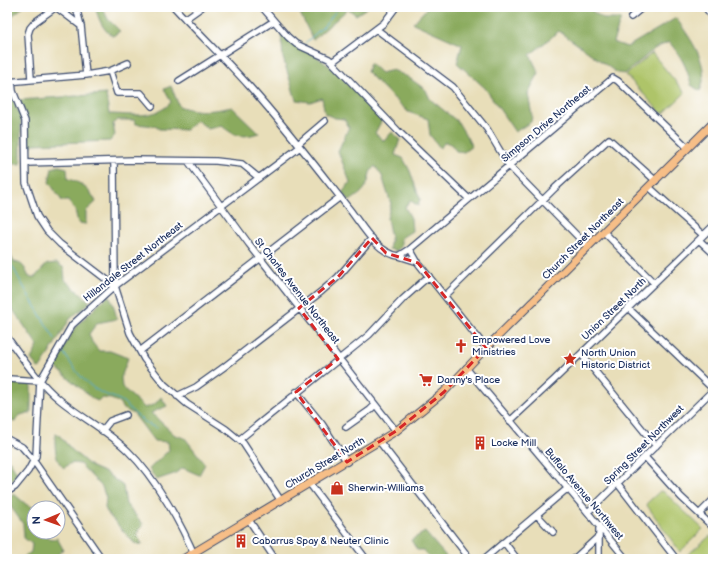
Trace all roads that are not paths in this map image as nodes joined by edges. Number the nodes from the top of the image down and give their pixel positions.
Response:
1 (56, 7) edge
2 (76, 7) edge
3 (174, 7) edge
4 (202, 7) edge
5 (262, 7) edge
6 (396, 7) edge
7 (643, 7) edge
8 (705, 7) edge
9 (631, 17) dead end
10 (713, 17) edge
11 (185, 19) junction
12 (274, 21) junction
13 (81, 26) junction
14 (376, 29) junction
15 (220, 55) junction
16 (332, 62) junction
17 (128, 63) dead end
18 (110, 71) junction
19 (86, 75) junction
20 (30, 79) junction
21 (9, 81) edge
22 (179, 81) dead end
23 (152, 106) dead end
24 (325, 121) dead end
25 (713, 123) edge
26 (299, 145) junction
27 (688, 148) junction
28 (114, 161) junction
29 (188, 161) junction
30 (26, 163) junction
31 (509, 166) junction
32 (259, 178) junction
33 (656, 181) junction
34 (649, 187) junction
35 (340, 197) junction
36 (468, 200) junction
37 (542, 201) junction
38 (221, 206) junction
39 (713, 226) edge
40 (604, 232) junction
41 (701, 237) junction
42 (372, 238) junction
43 (588, 247) junction
44 (410, 249) junction
45 (713, 253) edge
46 (399, 256) junction
47 (259, 257) junction
48 (418, 263) junction
49 (429, 276) junction
50 (654, 283) junction
51 (115, 286) junction
52 (445, 296) junction
53 (299, 308) junction
54 (628, 308) junction
55 (7, 337) edge
56 (486, 348) junction
57 (140, 351) junction
58 (581, 354) junction
59 (338, 359) junction
60 (466, 368) junction
61 (9, 379) dead end
62 (40, 381) junction
63 (713, 390) edge
64 (296, 392) junction
65 (177, 396) junction
66 (375, 405) junction
67 (126, 415) dead end
68 (510, 421) junction
69 (346, 427) dead end
70 (102, 430) junction
71 (396, 431) junction
72 (7, 439) edge
73 (240, 439) junction
74 (379, 442) junction
75 (656, 446) junction
76 (645, 456) junction
77 (34, 461) junction
78 (347, 462) junction
79 (310, 484) junction
80 (618, 484) junction
81 (568, 488) junction
82 (7, 492) edge
83 (713, 500) edge
84 (281, 501) junction
85 (588, 512) junction
86 (699, 514) junction
87 (537, 515) junction
88 (249, 520) junction
89 (599, 525) junction
90 (713, 527) edge
91 (553, 532) dead end
92 (599, 536) junction
93 (504, 542) junction
94 (195, 556) edge
95 (102, 559) edge
96 (183, 559) edge
97 (275, 559) edge
98 (366, 559) edge
99 (470, 559) edge
100 (484, 559) edge
101 (517, 559) edge
102 (574, 559) edge
103 (599, 559) edge
104 (626, 559) edge
105 (676, 559) edge

1 - 13 street
1 - 20 street
2 - 13 street
3 - 11 street
4 - 11 street
5 - 12 street
6 - 14 street
7 - 9 street
8 - 10 street
11 - 15 street
12 - 15 street
12 - 16 street
13 - 19 street
14 - 16 street
14 - 31 street
15 - 22 street
15 - 26 street
16 - 36 street
17 - 18 street
18 - 19 street
18 - 23 street
19 - 20 street
20 - 21 street
21 - 30 street
24 - 26 street, Hillandale Street Northeast
25 - 27 main road, Church Street Northeast
26 - 32 street, Hillandale Street Northeast
26 - 35 street
27 - 31 street, Simpson Drive Northeast
27 - 33 main road, Church Street Northeast
28 - 29 street
28 - 30 street
28 - 51 street
29 - 32 street
29 - 38 street, St Charles Avenue Northeast
30 - 51 street
31 - 36 street, Simpson Drive Northeast
31 - 37 street
32 - 38 street, Hillandale Street Northeast
33 - 34 main road, Church Street Northeast
33 - 37 street
34 - 40 main road, Church Street Northeast
34 - 41 street
35 - 42 street
35 - 47 street
36 - 44 street, Simpson Drive Northeast
37 - 43 street
37 - 52 street
38 - 47 street, St Charles Avenue Northeast
38 - 51 street, Hillandale Street Northeast
39 - 41 street, Union Street North
40 - 43 main road, Church Street Northeast
40 - 50 street
41 - 45 street
41 - 50 street, Union Street North
42 - 46 street
42 - 53 street
43 - 56 main road, Church Street Northeast
44 - 46 street, Simpson Drive Northeast
44 - 48 street
46 - 48 street
47 - 53 street, St Charles Avenue Northeast
47 - 57 street
48 - 49 street
49 - 52 street
49 - 59 street
50 - 54 street, Union Street North
51 - 57 street
51 - 62 street, Hillandale Street Northeast
52 - 56 street
53 - 59 street, St Charles Avenue Northeast
53 - 65 street
54 - 58 street, Union Street North
54 - 63 street
55 - 62 street
56 - 60 main road, Church Street Northeast
57 - 65 street
58 - 68 street, Union Street North
58 - 75 street
59 - 64 street
59 - 66 street, St Charles Avenue Northeast
60 - 68 street, Buffalo Avenue Northwest
60 - 71 main road, Church Street North
61 - 62 street
62 - 70 street
62 - 77 street, Hillandale Street Northeast
63 - 75 street, Spring Street Northwest
64 - 73 street
64 - 78 street
65 - 73 street
66 - 69 street
66 - 71 street, St Charles Avenue Northeast
67 - 70 street
68 - 81 street, Buffalo Avenue Northwest
70 - 94 street
71 - 74 main road, Church Street North
72 - 77 street
73 - 84 street
74 - 78 main road, Church Street North
74 - 99 street
75 - 76 street, Spring Street Northwest
76 - 80 street, Spring Street Northwest
76 - 86 street
77 - 82 street, Hillandale Street Northeast
77 - 95 street
78 - 79 main road, Church Street North
79 - 84 main road, Church Street North
79 - 98 street
80 - 85 street, Spring Street Northwest
80 - 105 street
81 - 85 street, Buffalo Avenue Northwest
81 - 87 street
83 - 86 street
84 - 88 main road, Church Street North
85 - 89 street, Buffalo Avenue Northwest
86 - 90 street
87 - 91 street
87 - 93 street
88 - 94 main road, Church Street North
88 - 97 street
89 - 92 street
89 - 104 street, Buffalo Avenue Northwest
92 - 102 street
92 - 103 street
93 - 100 street
93 - 101 street
94 - 96 main road, Church Street North

